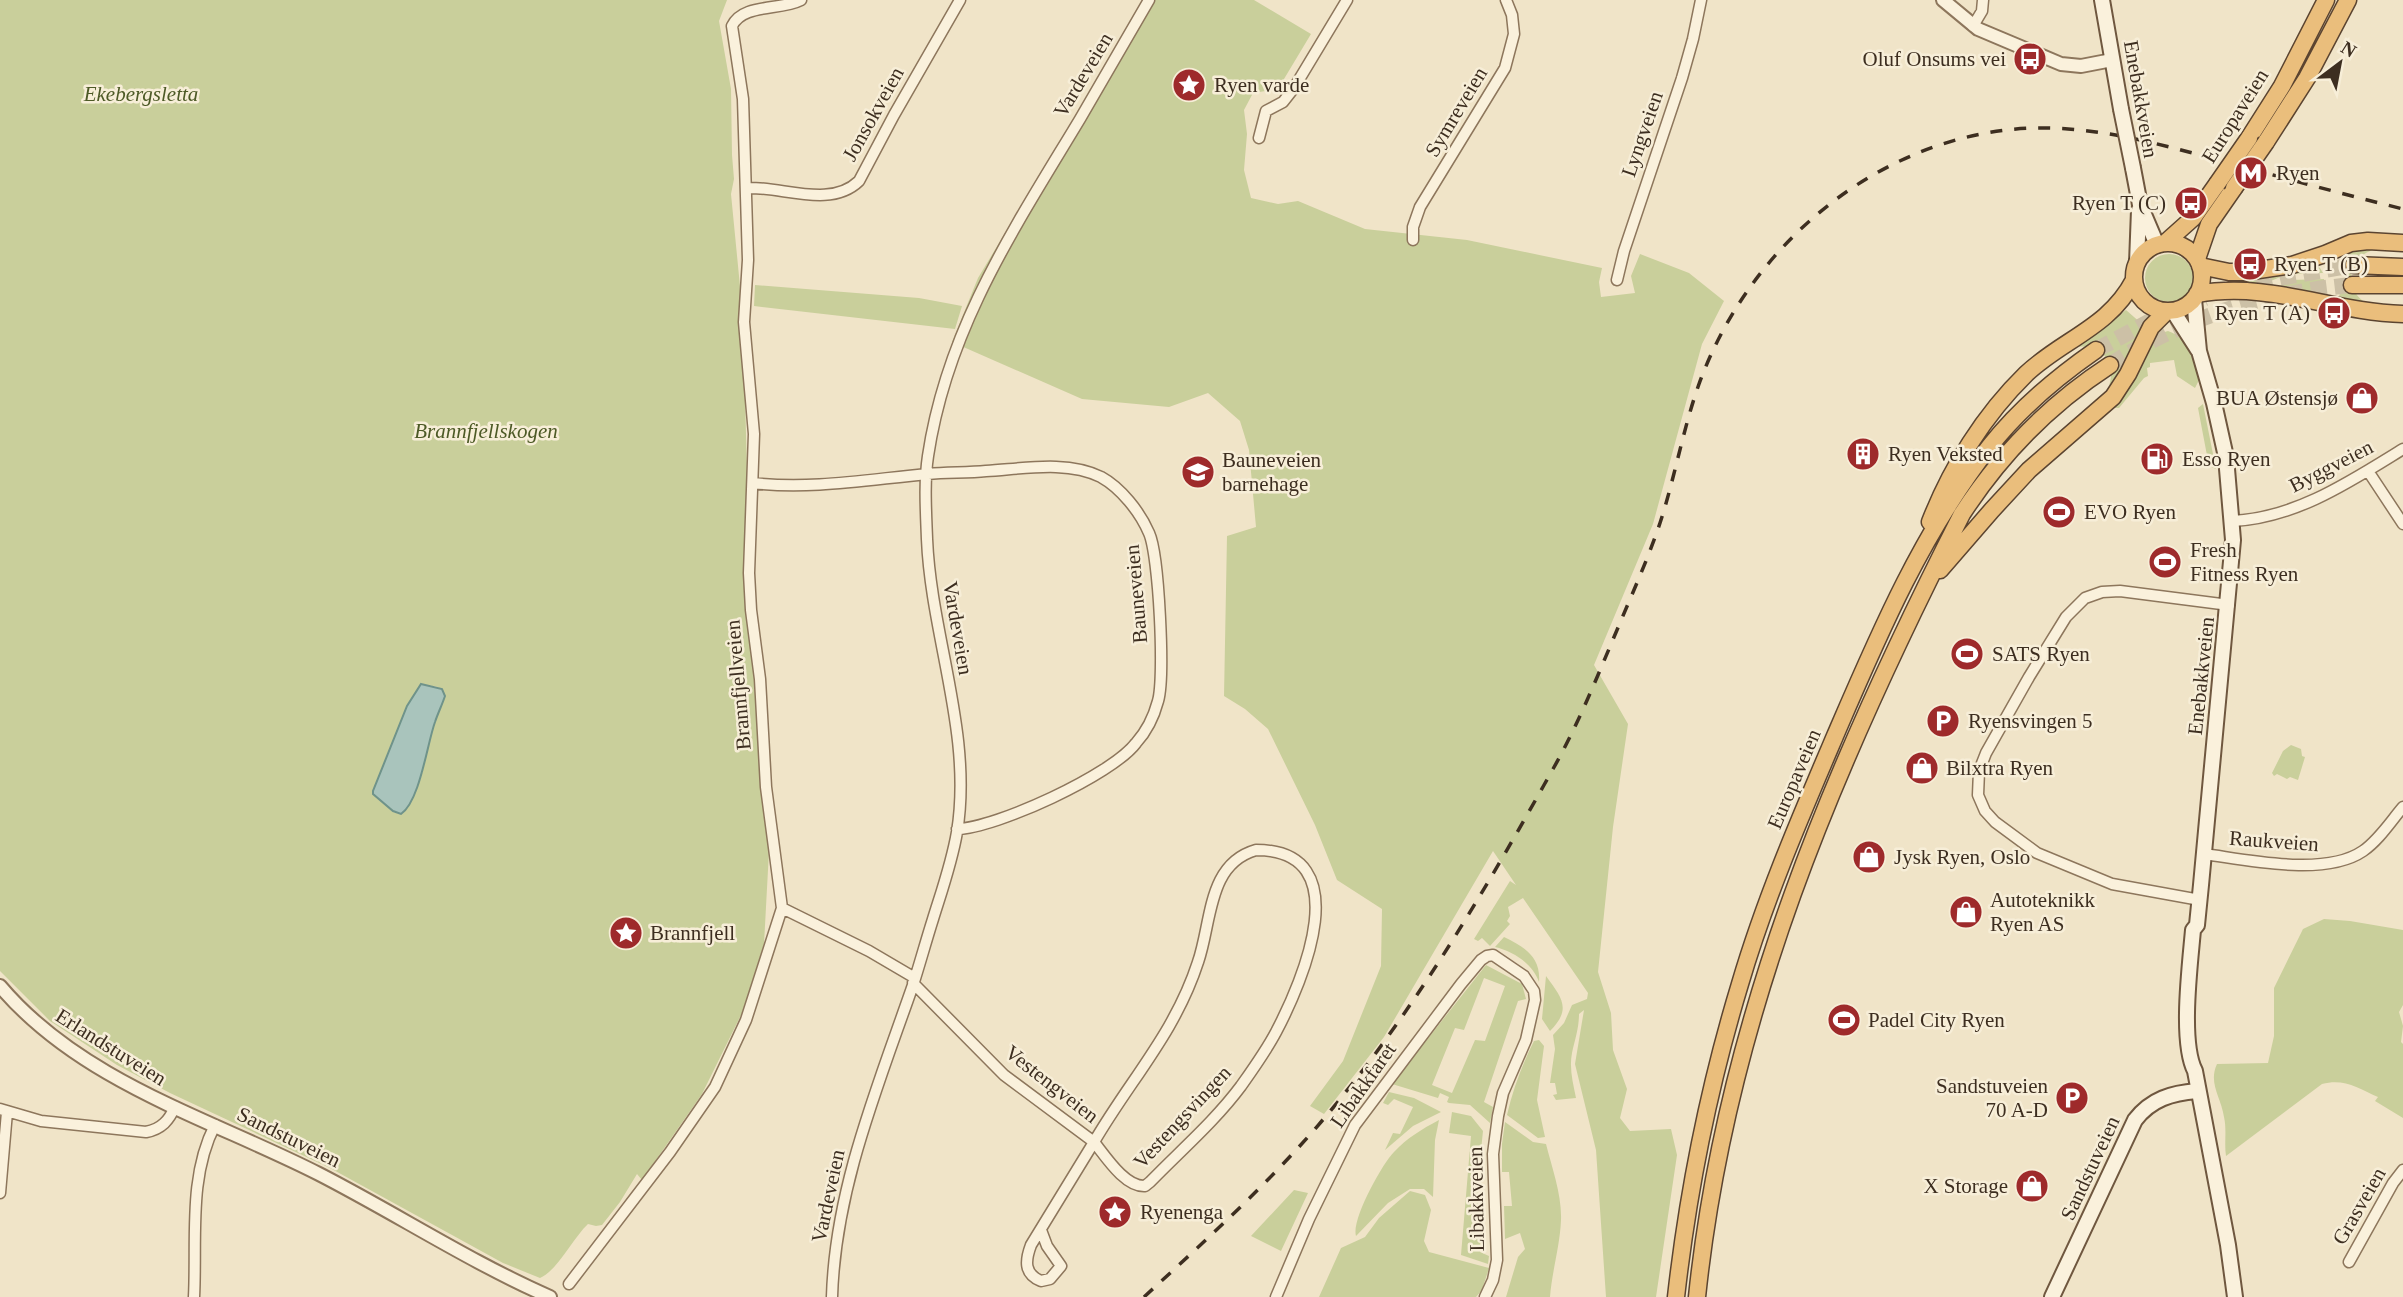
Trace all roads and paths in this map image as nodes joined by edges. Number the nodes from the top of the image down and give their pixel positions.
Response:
1 (801, 0) edge
2 (961, 0) edge
3 (1149, 0) edge
4 (1347, 0) edge
5 (1506, 0) edge
6 (1701, 0) edge
7 (1943, 0) edge
8 (1983, 0) edge
9 (2102, 0) edge
10 (2326, 0) edge
11 (2348, 0) edge
12 (1973, 26) junction
13 (2112, 60) junction
14 (1259, 138) dead end
15 (746, 188) junction
16 (2140, 205) junction
17 (1413, 240) dead end
18 (2403, 243) edge
19 (2161, 244) junction
20 (2198, 262) junction
21 (2137, 263) junction
22 (2354, 265) tunnel mouth
23 (2403, 267) edge
24 (1617, 280) dead end
25 (2134, 280) junction
26 (2352, 285) tunnel mouth
27 (2403, 285) edge
28 (2195, 297) junction
29 (2170, 311) junction
30 (2403, 314) edge
31 (2096, 349) tunnel mouth
32 (2199, 351) junction
33 (2110, 365) tunnel mouth
34 (2403, 449) edge
35 (2368, 471) junction
36 (926, 474) junction
37 (753, 483) junction
38 (2233, 521) junction
39 (2403, 524) edge
40 (1914, 564) junction
41 (1926, 586) junction
42 (2229, 605) junction
43 (2403, 807) edge
44 (957, 829) junction
45 (2204, 854) junction
46 (2200, 900) junction
47 (782, 908) junction
48 (914, 981) junction
49 (1528, 981) joint
50 (0, 986) edge
51 (2197, 1091) junction
52 (175, 1107) junction
53 (4, 1111) edge
54 (215, 1125) junction
55 (1094, 1142) junction
56 (2403, 1170) edge
57 (0, 1193) edge
58 (1041, 1230) junction
59 (2349, 1262) dead end
60 (569, 1284) dead end
61 (194, 1297) edge
62 (550, 1297) edge
63 (832, 1297) edge
64 (1276, 1297) edge
65 (1485, 1297) edge
66 (1676, 1297) edge
67 (1697, 1297) edge
68 (2052, 1297) edge
69 (2235, 1297) edge

1 - 15 street, Brannfjellveien
2 - 15 street, Jonsokveien
3 - 36 street, Vardeveien
4 - 14 street
5 - 17 street, Symreveien
6 - 24 street, Lyngveien
7 - 12 street
8 - 12 street
9 - 13 main road, Enebakkveien
10 - 19 highway, Europaveien, bridge
11 - 20 highway, Europaveien, bridge
12 - 13 street
13 - 16 main road, Enebakkveien, bridge
15 - 37 street, Brannfjellveien
16 - 19 main road, Enebakkveien
16 - 21 main road, Enebakkveien
18 - 20 highway
19 - 20 highway
19 - 21 highway
20 - 28 highway
21 - 25 highway
22 - 23 highway
25 - 29 highway
25 - 40 highway
26 - 27 highway
28 - 29 highway
28 - 30 highway
28 - 32 main road, Enebakkveien
29 - 32 main road, Enebakkveien
29 - 41 highway
31 - 40 highway, Europaveien
32 - 38 main road, Enebakkveien
33 - 41 highway, Europaveien
34 - 35 street, Byggveien
35 - 38 street, Byggveien
35 - 39 street
36 - 37 street, Bauneveien
36 - 44 street, Vardeveien
36 - 44 street, Bauneveien
37 - 47 street, Brannfjellveien
38 - 42 main road, Enebakkveien
40 - 66 highway, Europaveien
41 - 67 highway, Europaveien
42 - 45 main road, Enebakkveien
42 - 46 street
43 - 45 street, Raukveien
44 - 48 street, Vardeveien
45 - 46 main road, Enebakkveien
46 - 51 main road, Enebakkveien
47 - 48 street, Vestengveien
47 - 60 street, Brannfjellveien
48 - 55 street, Vestengveien
48 - 63 street, Vardeveien
49 - 64 street, Libakkfaret
49 - 65 street, Libakkveien
50 - 52 street, Erlandstuveien
51 - 68 main road, Sandstuveien
51 - 69 main road, Enebakkveien
52 - 53 street
52 - 54 street, Sandstuveien
53 - 57 street
54 - 61 street
54 - 62 street, Sandstuveien
55 - 55 street, Vestengsvingen
55 - 58 street, Vestengveien
56 - 59 street, Grasveien
58 - 58 street, Vestengveien

